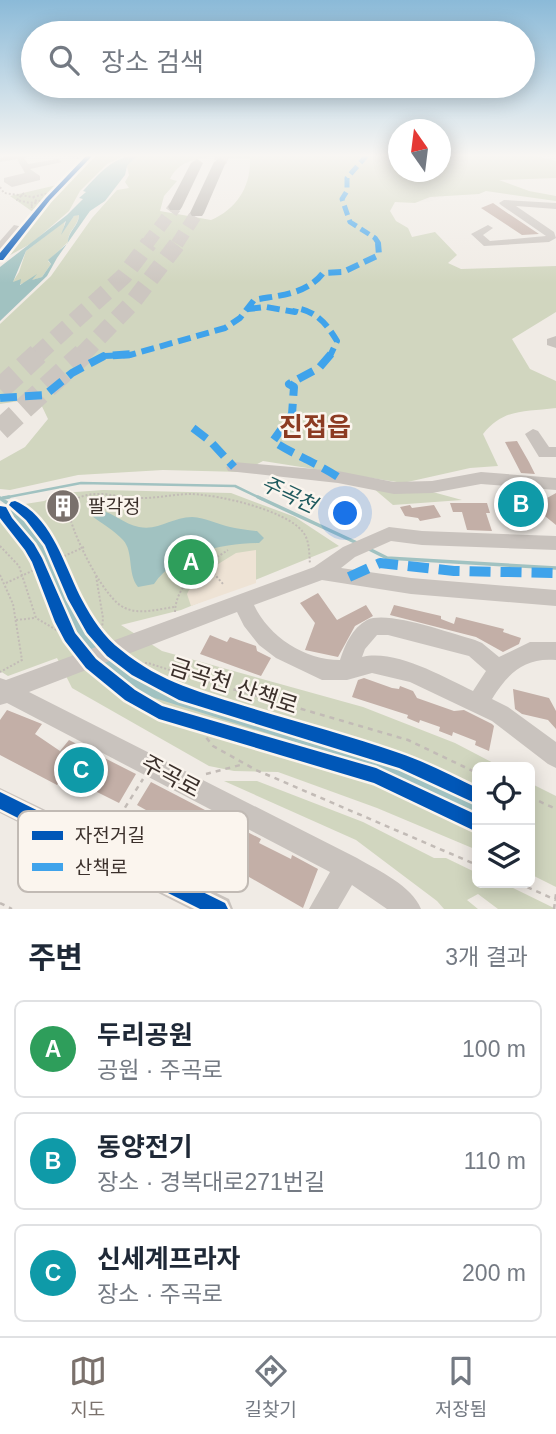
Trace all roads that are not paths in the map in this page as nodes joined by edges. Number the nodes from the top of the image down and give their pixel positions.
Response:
1 (180, 197) edge
2 (204, 197) edge
3 (556, 206) edge
4 (175, 207) tunnel mouth
5 (197, 214) tunnel mouth
6 (18, 227) dead end
7 (488, 228) dead end
8 (0, 247) edge
9 (533, 434) dead end
10 (556, 452) edge
11 (234, 467) dead end
12 (556, 484) edge
13 (556, 543) edge
14 (316, 574) junction
15 (556, 598) edge
16 (243, 602) junction
17 (556, 651) edge
18 (498, 669) junction
19 (347, 670) junction
20 (1, 686) edge
21 (478, 704) junction
22 (556, 756) edge
23 (0, 800) edge
24 (22, 811) edge
25 (240, 811) edge
26 (248, 815) edge
27 (348, 867) junction
28 (185, 892) edge
29 (219, 909) edge
30 (323, 909) edge
31 (407, 909) edge

1 - 4 highway
2 - 5 highway
3 - 7 street
6 - 8 street
9 - 10 street
11 - 12 street
13 - 14 street
14 - 15 street
14 - 16 street
16 - 19 street
16 - 20 street
17 - 18 street
18 - 19 street
18 - 21 street
19 - 21 street
20 - 25 street, 주곡로
21 - 22 street
23 - 24 street
26 - 27 street, 주곡로
27 - 30 street
27 - 31 street, 주곡로
28 - 29 street

